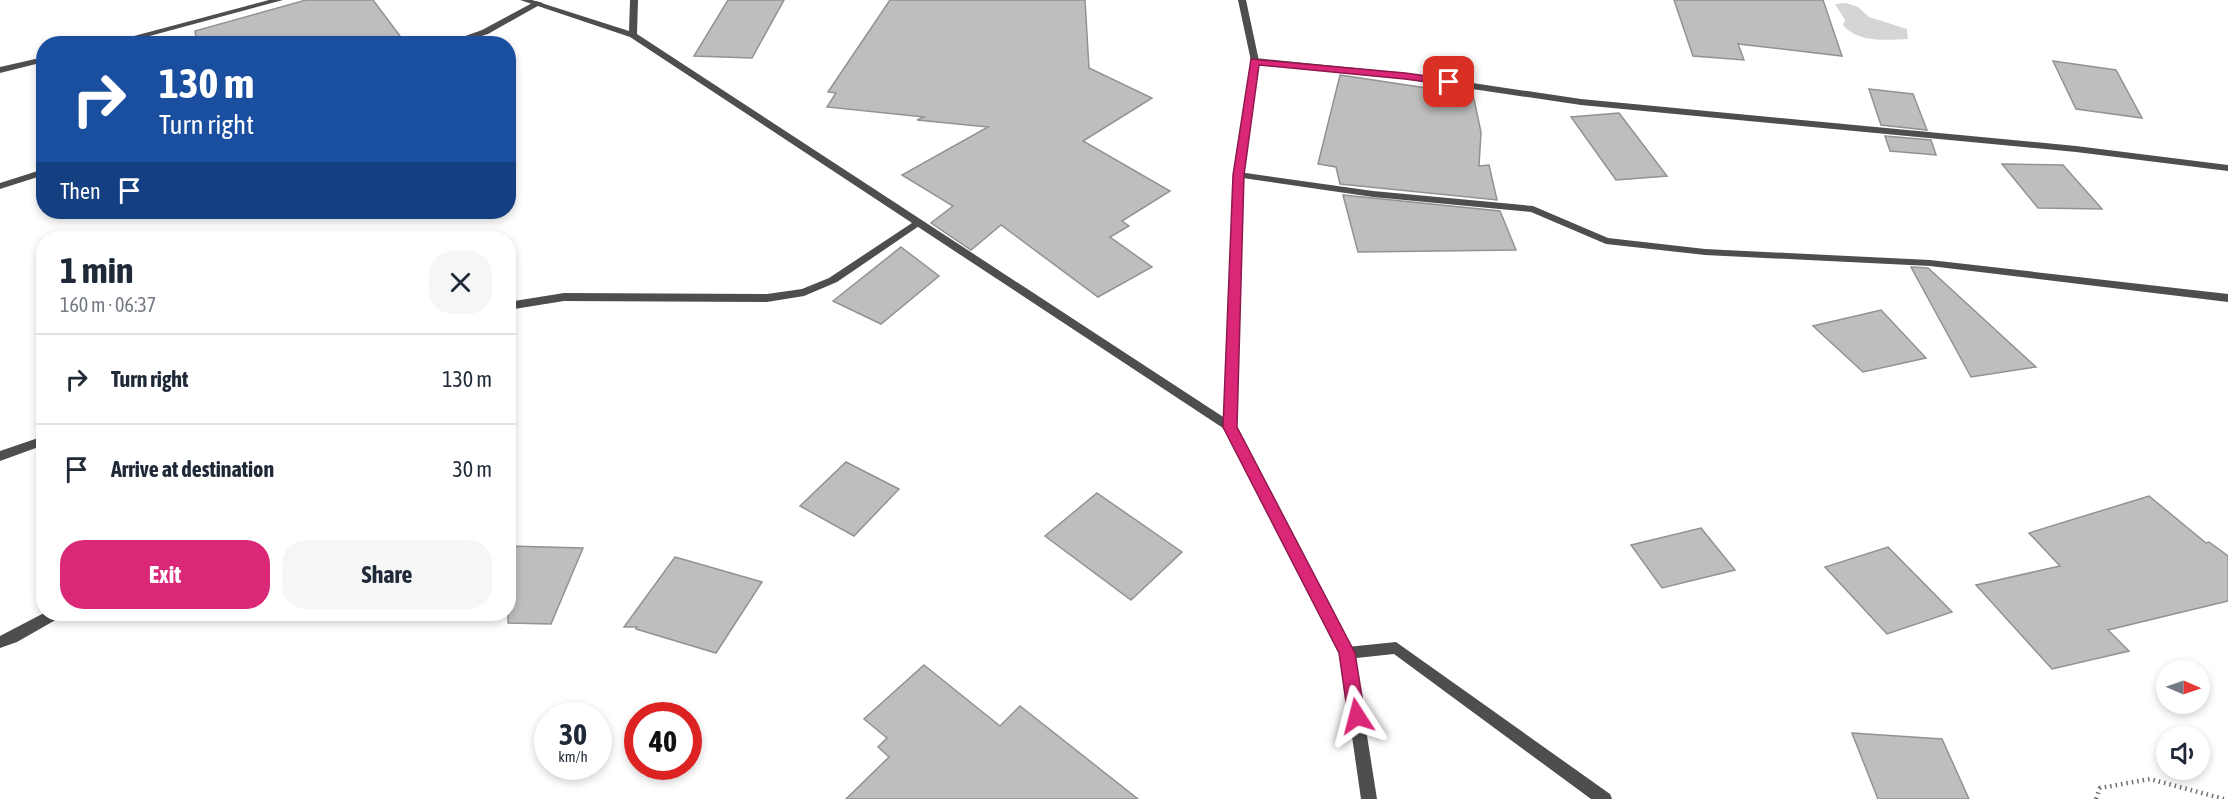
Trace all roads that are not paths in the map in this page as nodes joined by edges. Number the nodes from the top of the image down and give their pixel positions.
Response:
1 (279, 0) edge
2 (524, 0) edge
3 (634, 0) edge
4 (1242, 0) edge
5 (539, 3) junction
6 (633, 35) junction
7 (139, 36) edge
8 (472, 36) edge
9 (36, 61) edge
10 (1255, 62) junction
11 (0, 70) edge
12 (2228, 168) edge
13 (36, 175) edge
14 (1239, 175) junction
15 (0, 186) edge
16 (918, 222) junction
17 (2228, 298) edge
18 (516, 305) edge
19 (1230, 427) junction
20 (36, 443) edge
21 (0, 456) edge
22 (42, 621) edge
23 (0, 642) edge
24 (1347, 653) junction
25 (1369, 799) edge
26 (1604, 799) edge

1 - 7 street
2 - 5 street
3 - 6 street
4 - 10 street
5 - 6 street
5 - 8 street
6 - 16 street
9 - 11 street
10 - 12 street
10 - 14 street
13 - 15 street
14 - 17 street
14 - 19 street
16 - 18 street
16 - 19 street
19 - 24 street
20 - 21 street
22 - 23 street
24 - 25 street
24 - 26 street

